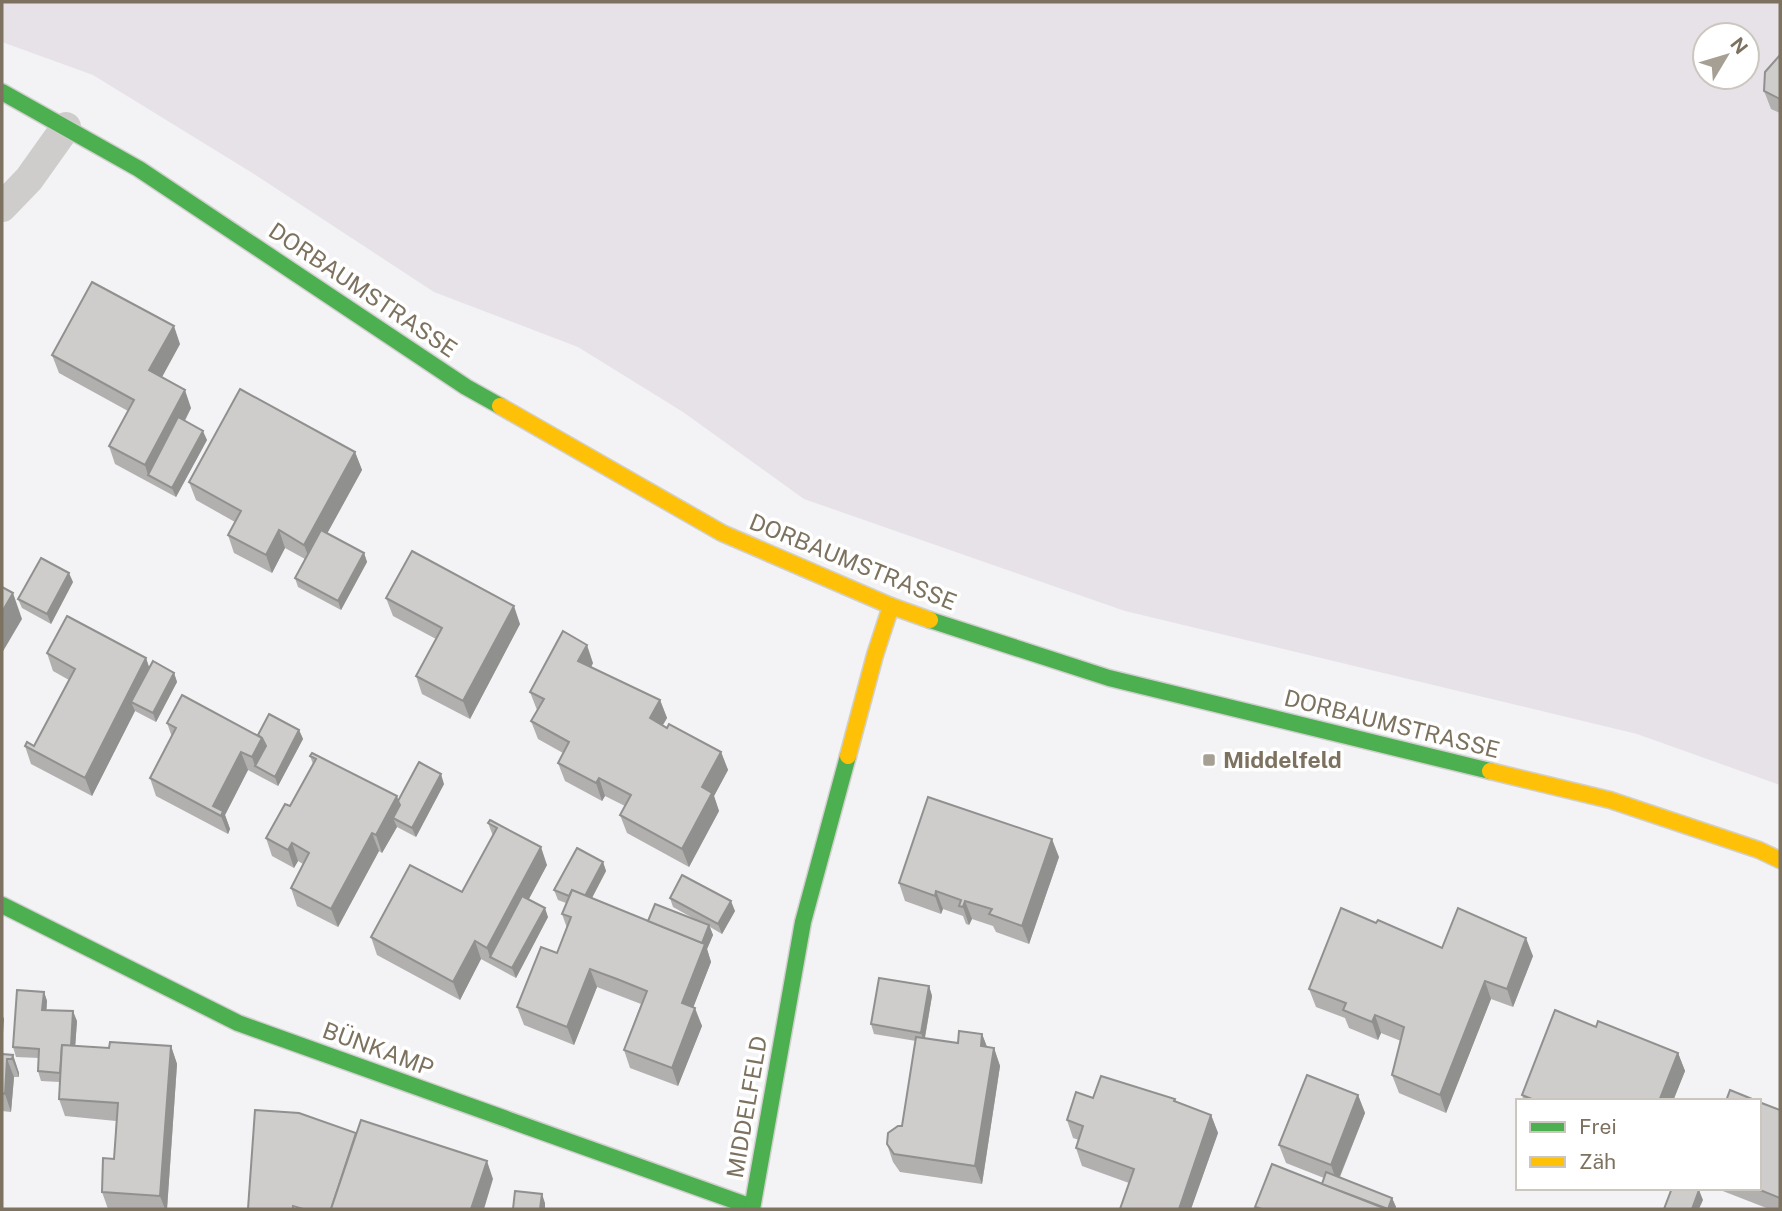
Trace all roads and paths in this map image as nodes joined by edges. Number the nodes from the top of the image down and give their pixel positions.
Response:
1 (2, 92) edge
2 (66, 127) junction
3 (2, 207) edge
4 (891, 606) junction
5 (1780, 860) edge
6 (2, 905) edge
7 (752, 1208) edge

1 - 2 street, DORBAUMSTRASSE
2 - 3 lane
2 - 4 street, DORBAUMSTRASSE
4 - 5 street, DORBAUMSTRASSE
4 - 7 street, MIDDELFELD
6 - 7 street, BÜNKAMP

